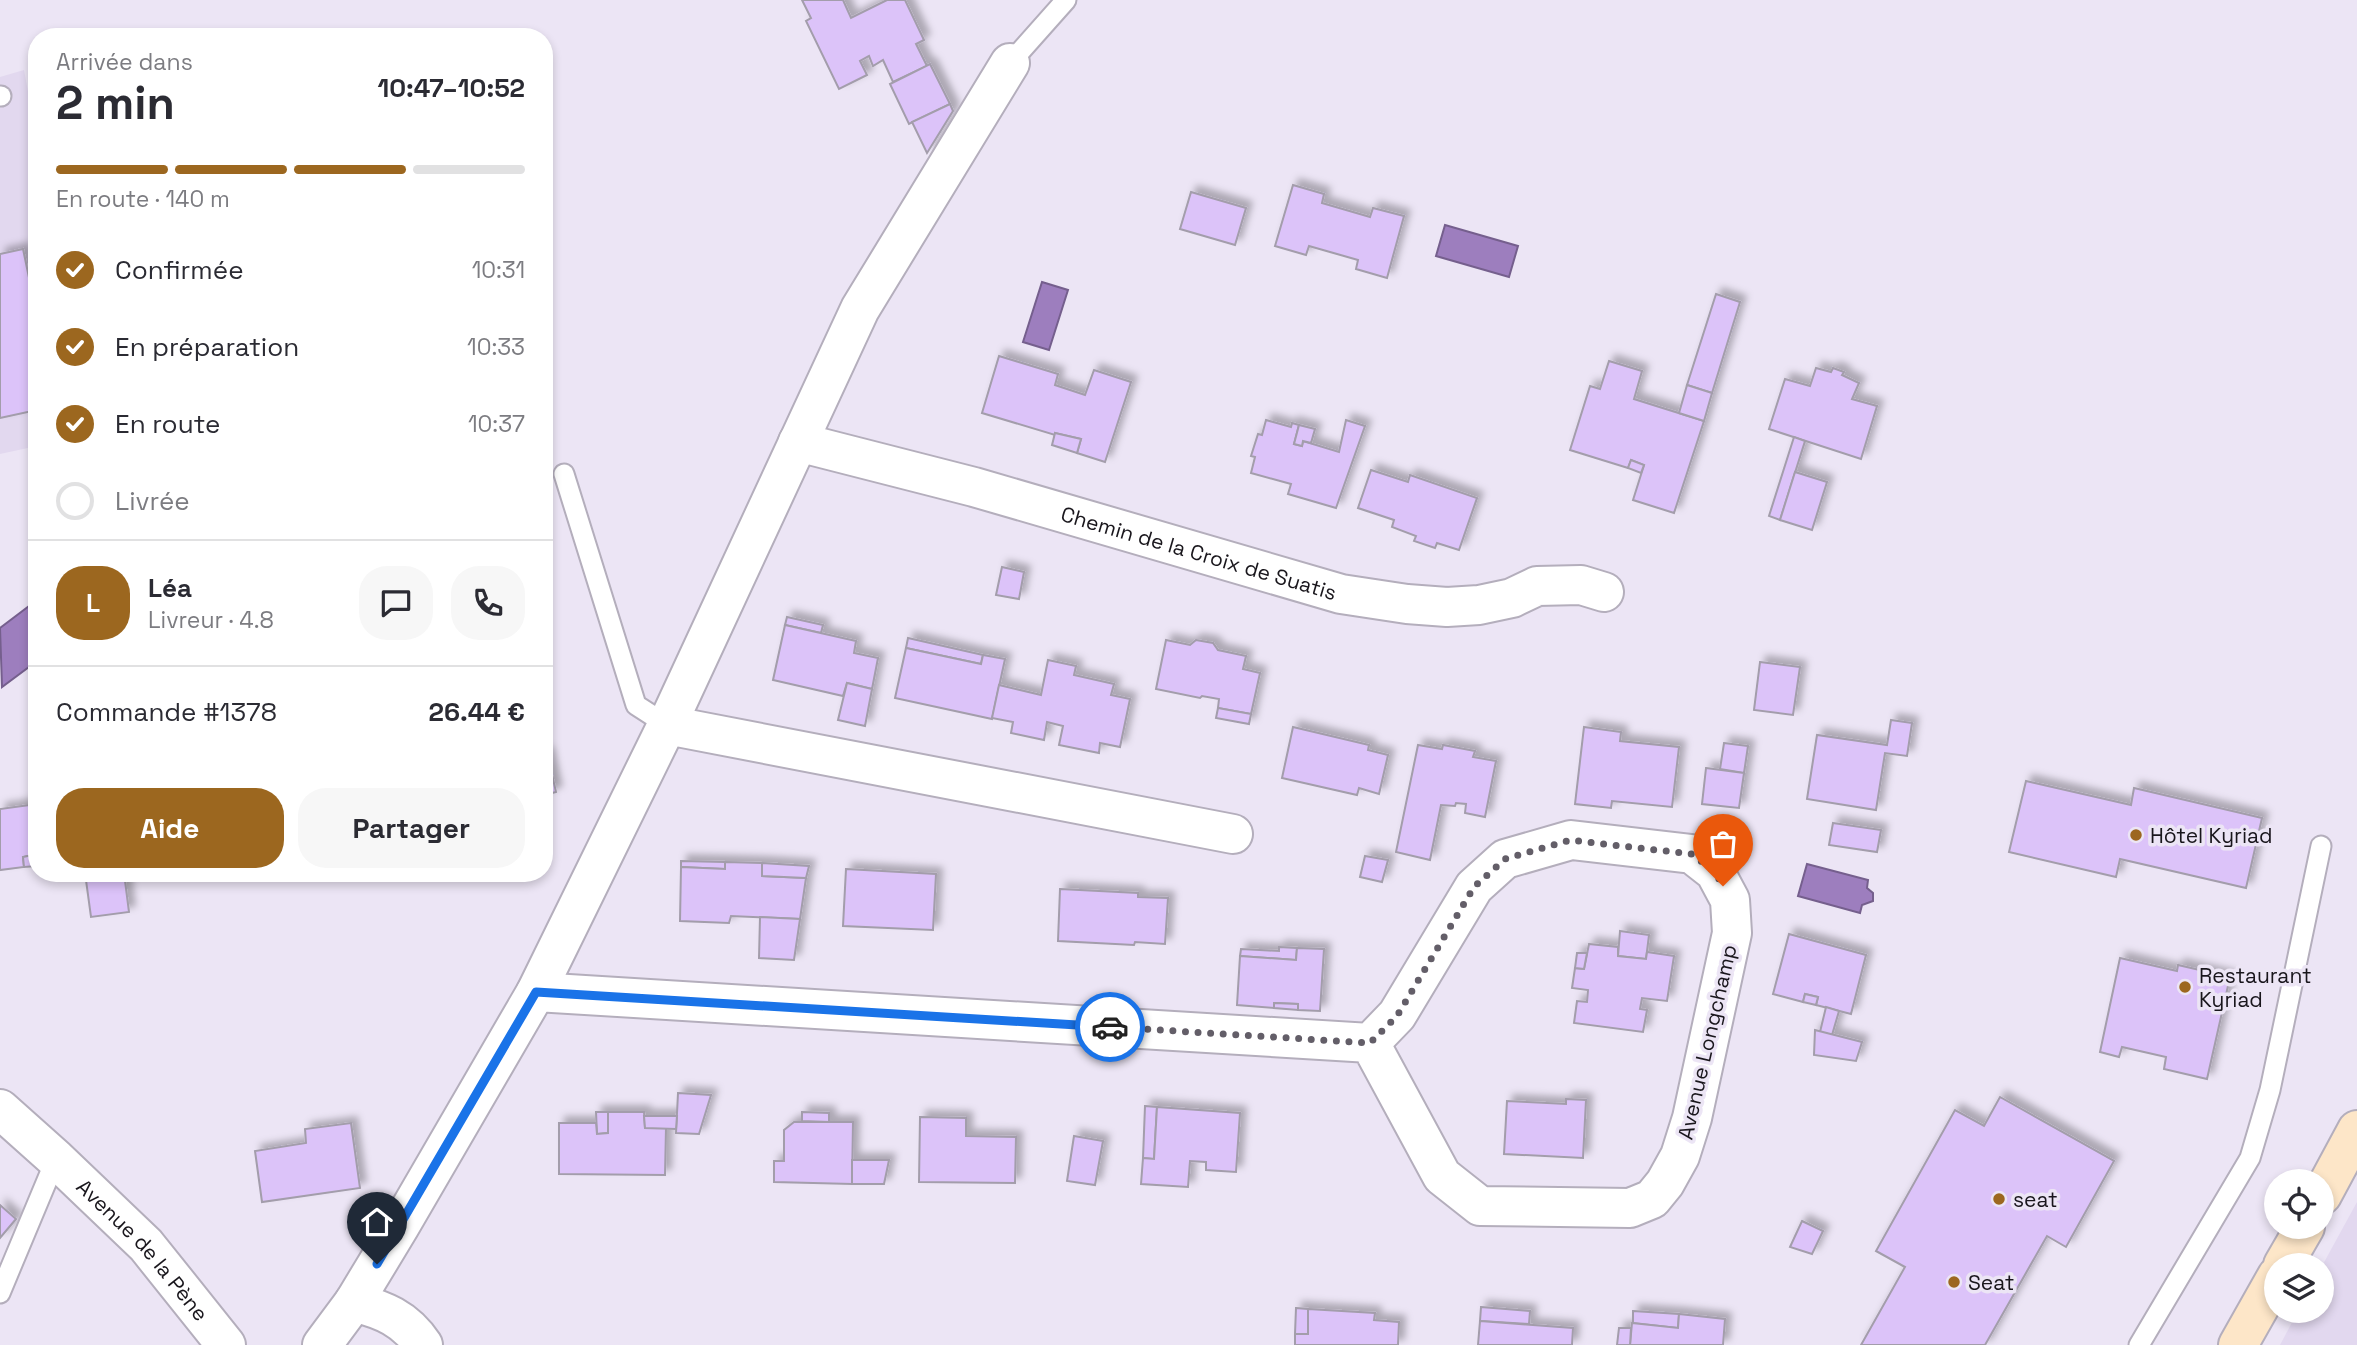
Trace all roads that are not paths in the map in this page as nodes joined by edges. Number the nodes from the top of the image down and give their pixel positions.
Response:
1 (1066, 0) edge
2 (1010, 63) joint
3 (798, 442) junction
4 (564, 474) dead end
5 (1604, 592) dead end
6 (667, 725) junction
7 (1233, 834) dead end
8 (2321, 846) dead end
9 (536, 992) junction
10 (1370, 1043) junction
11 (0, 1109) edge
12 (2357, 1130) edge
13 (56, 1159) junction
14 (2334, 1173) edge
15 (0, 1293) edge
16 (2264, 1299) edge
17 (354, 1302) junction
18 (226, 1345) edge
19 (322, 1345) edge
20 (423, 1345) edge
21 (2139, 1345) edge
22 (2238, 1345) edge

1 - 2 lane
2 - 3 street
3 - 5 street, Chemin de la Croix de Suatis
3 - 6 street
4 - 6 lane
6 - 7 street
6 - 9 street
8 - 21 lane
9 - 10 street
9 - 17 street
10 - 10 street, Avenue Longchamp
11 - 13 street, Avenue de la Pène
12 - 14 main road
13 - 15 lane, Avenue de la Pène
13 - 18 street, Avenue de la Pène
16 - 22 main road
17 - 19 street
17 - 20 street

